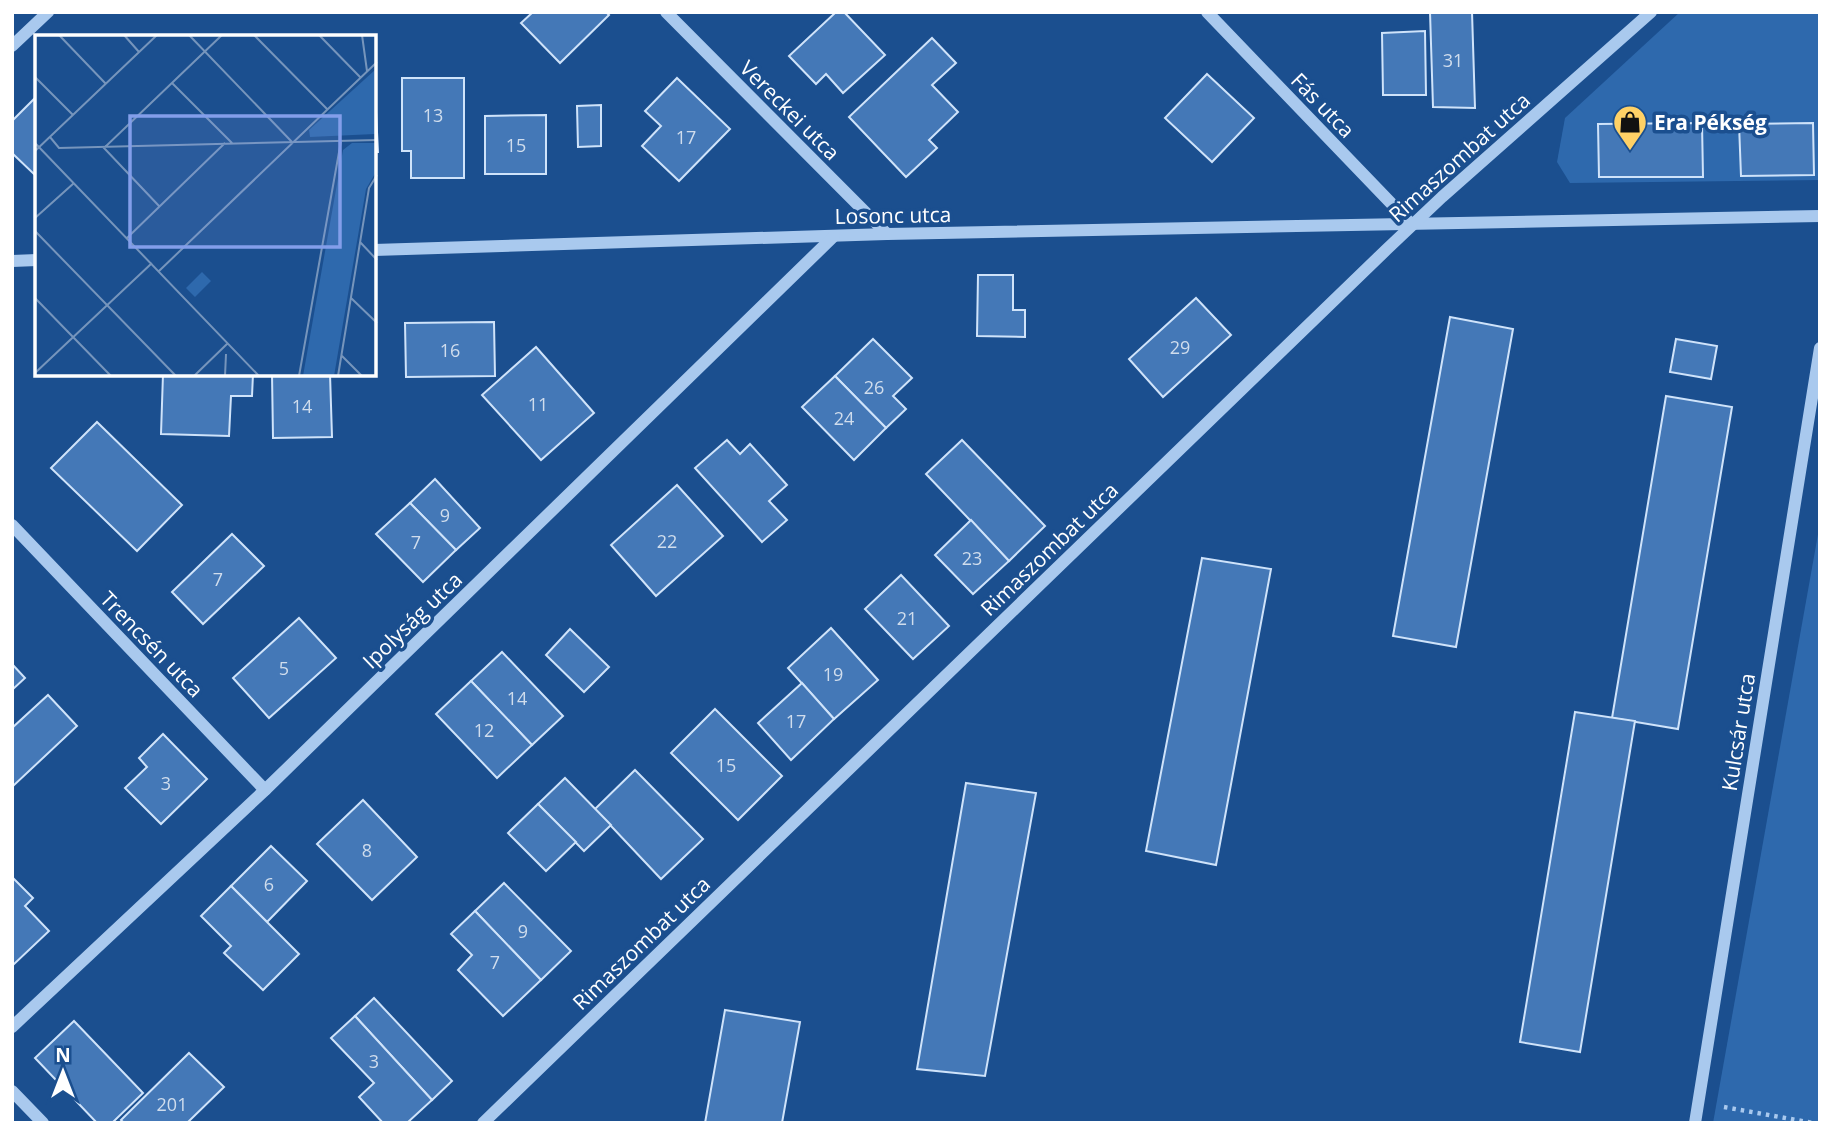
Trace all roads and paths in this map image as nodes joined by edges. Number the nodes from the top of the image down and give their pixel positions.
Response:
1 (48, 12) edge
2 (666, 12) edge
3 (1207, 12) edge
4 (1651, 12) edge
5 (12, 46) edge
6 (1820, 216) edge
7 (1412, 225) junction
8 (887, 234) junction
9 (834, 236) junction
10 (376, 250) edge
11 (35, 260) edge
12 (12, 261) edge
13 (1820, 348) edge
14 (12, 525) edge
15 (265, 790) junction
16 (12, 1027) edge
17 (12, 1091) edge
18 (1698, 1102) junction
19 (43, 1123) edge
20 (483, 1123) edge
21 (1695, 1123) edge
22 (1813, 1123) edge

1 - 5 street
2 - 8 street, Vereckei utca
3 - 7 street, Fás utca
4 - 7 street, Rimaszombat utca
6 - 7 street, Losonc utca
7 - 8 street, Losonc utca
7 - 20 street, Rimaszombat utca
8 - 9 street, Losonc utca
9 - 10 street, Losonc utca
9 - 15 street, Ipolyság utca
11 - 12 street
13 - 18 street, Kulcsár utca
14 - 15 street, Trencsén utca
15 - 16 street, Ipolyság utca
17 - 19 street
18 - 21 street, Kulcsár utca
18 - 22 path

